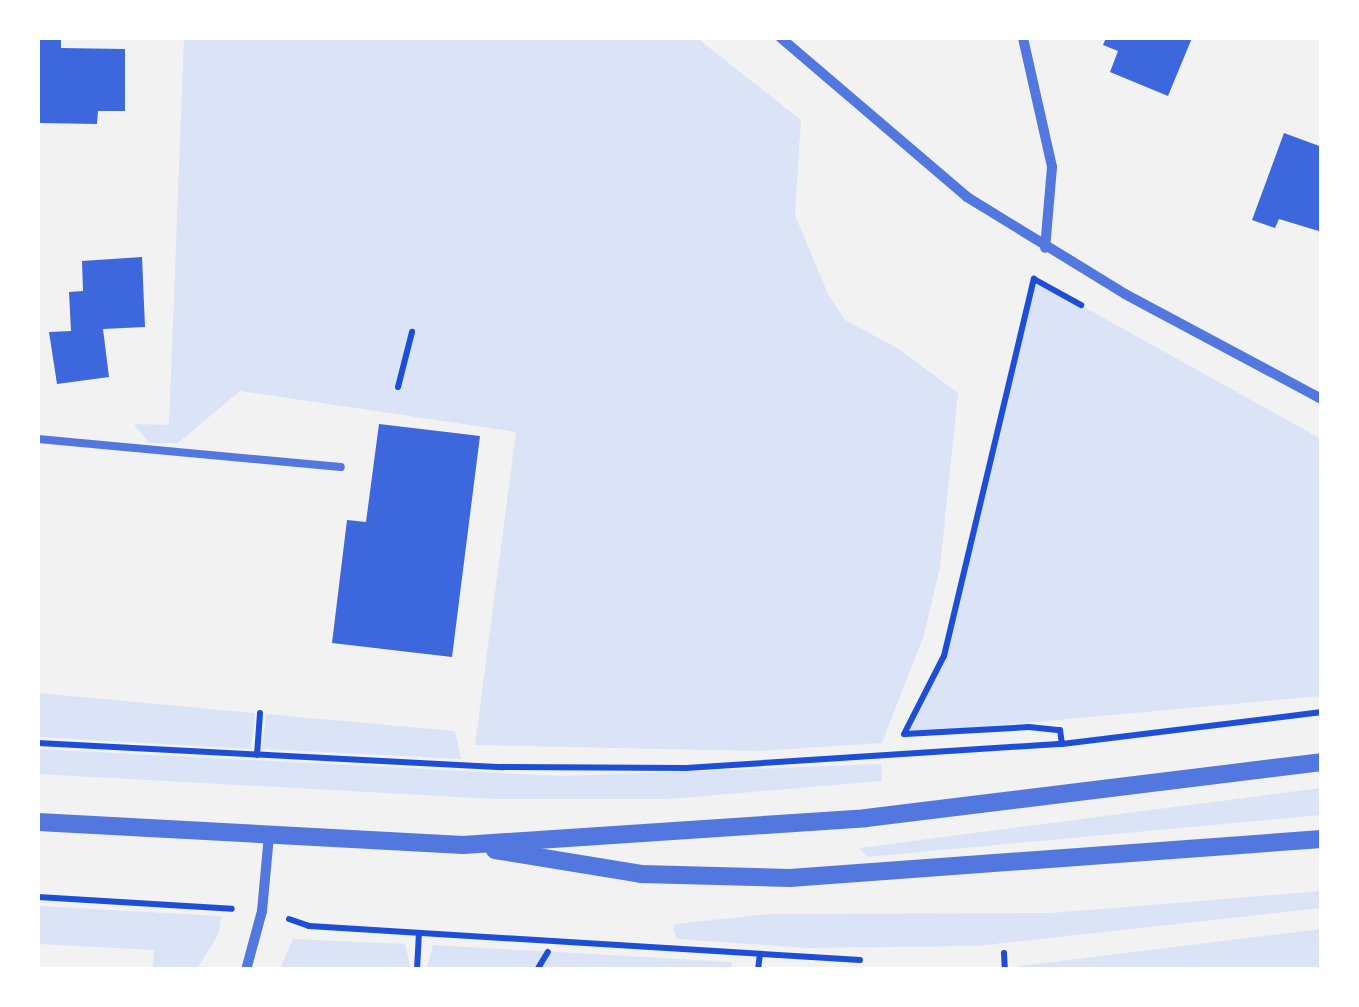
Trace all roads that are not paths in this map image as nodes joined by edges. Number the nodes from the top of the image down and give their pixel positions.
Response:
1 (781, 38) edge
2 (1023, 38) edge
3 (1045, 248) junction
4 (1322, 399) edge
5 (38, 438) edge
6 (341, 467) dead end
7 (1322, 762) edge
8 (38, 822) edge
9 (269, 835) junction
10 (1322, 839) edge
11 (463, 845) junction
12 (246, 970) edge

1 - 3 street
2 - 3 street
3 - 4 street
5 - 6 lane
7 - 11 street
8 - 9 street
9 - 11 street
9 - 12 street
10 - 11 street

